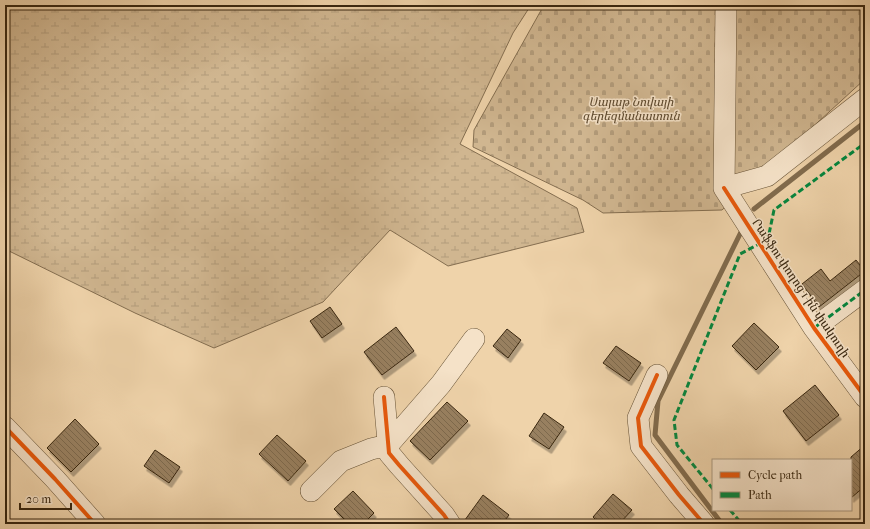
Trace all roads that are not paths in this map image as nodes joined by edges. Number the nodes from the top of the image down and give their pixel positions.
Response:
1 (726, 5) edge
2 (865, 99) edge
3 (724, 188) junction
4 (865, 290) edge
5 (814, 328) junction
6 (474, 339) dead end
7 (657, 375) dead end
8 (384, 397) dead end
9 (865, 397) edge
10 (5, 427) edge
11 (388, 446) junction
12 (311, 491) dead end
13 (95, 524) edge
14 (450, 524) edge
15 (704, 524) edge

1 - 3 street
2 - 3 street
3 - 5 street, Րաֆֆու փողոց 1-ին փակուղի
4 - 5 street
5 - 9 street, Րաֆֆու փողոց 1-ին փակուղի
6 - 11 street
7 - 15 street
8 - 11 street
10 - 13 street
11 - 12 street
11 - 14 street

